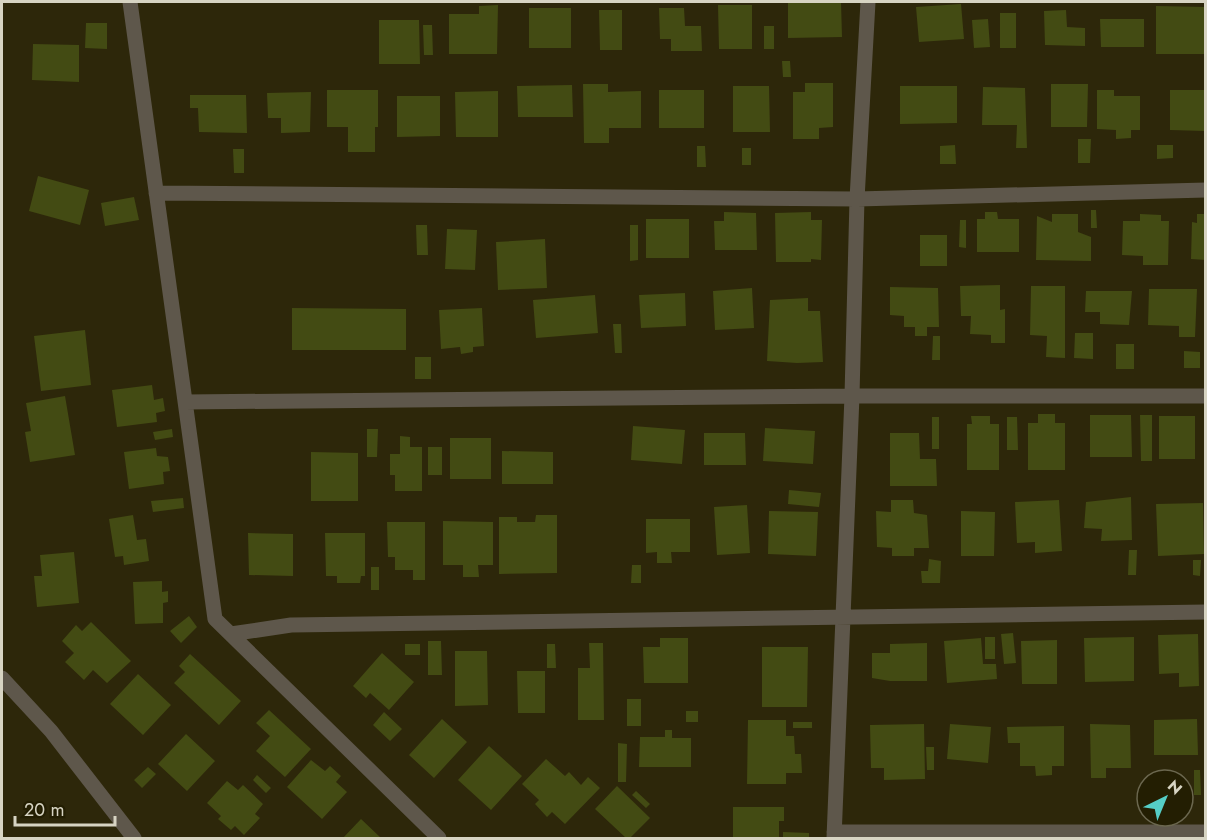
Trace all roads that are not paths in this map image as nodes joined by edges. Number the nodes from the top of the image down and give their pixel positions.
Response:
1 (130, 2) edge
2 (868, 2) edge
3 (1206, 190) edge
4 (156, 193) junction
5 (857, 199) junction
6 (852, 396) junction
7 (1206, 396) edge
8 (185, 402) junction
9 (1206, 612) edge
10 (843, 616) junction
11 (231, 634) junction
12 (2, 678) edge
13 (1206, 832) edge
14 (834, 835) edge
15 (134, 838) edge
16 (439, 838) edge

1 - 4 street
2 - 5 street
3 - 5 street
4 - 5 street
4 - 8 street
5 - 6 street
6 - 7 street
6 - 8 street
6 - 10 street
8 - 11 street
9 - 10 street
10 - 11 street
10 - 14 street
11 - 16 street
12 - 15 street
13 - 14 street

